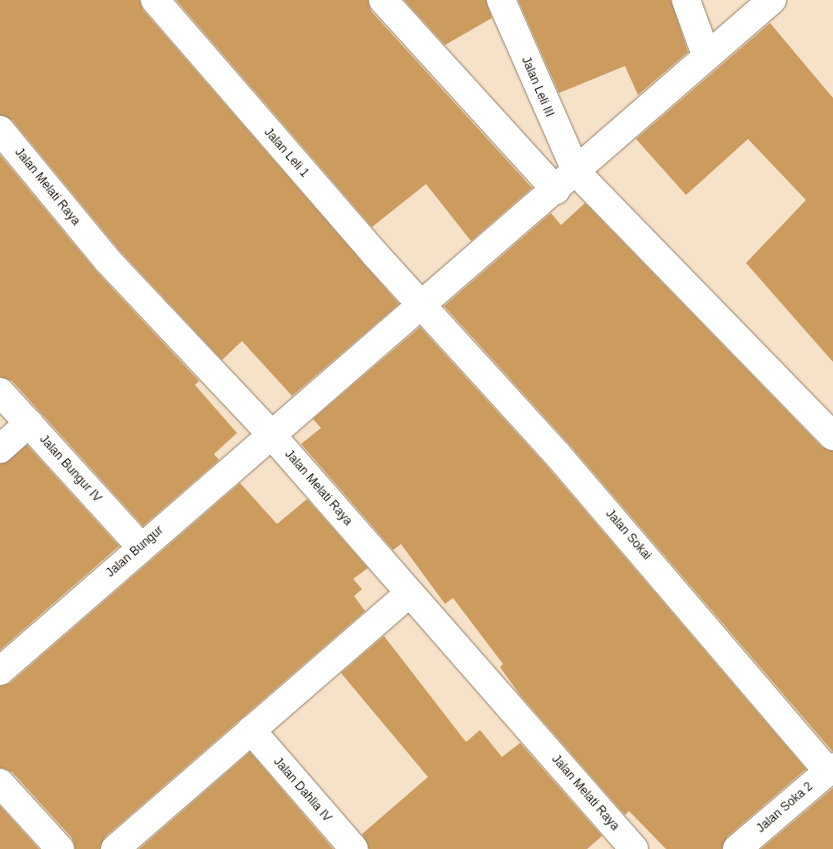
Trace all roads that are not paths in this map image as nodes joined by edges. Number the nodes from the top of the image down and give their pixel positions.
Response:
1 (155, 0) edge
2 (383, 0) edge
3 (501, 0) edge
4 (686, 0) edge
5 (772, 0) edge
6 (706, 55) junction
7 (0, 130) edge
8 (577, 172) junction
9 (556, 190) junction
10 (421, 303) junction
11 (0, 392) edge
12 (28, 423) junction
13 (269, 432) junction
14 (833, 436) edge
15 (0, 449) edge
16 (141, 547) junction
17 (409, 593) junction
18 (0, 671) edge
19 (251, 730) junction
20 (831, 769) edge
21 (0, 783) edge
22 (60, 849) edge
23 (115, 849) edge
24 (354, 849) edge
25 (634, 849) edge
26 (737, 849) edge

1 - 10 street, Jalan Leli 1
2 - 9 street
3 - 8 street, Jalan Leli III
4 - 6 street
5 - 6 street, Jalan Bungur
6 - 8 street, Jalan Bungur
7 - 13 street, Jalan Melati Raya
8 - 9 street, Jalan Bungur
8 - 14 street
9 - 10 street, Jalan Bungur
10 - 13 street, Jalan Bungur
10 - 20 street, Jalan Sokai
11 - 12 street, Jalan Bungur IV
12 - 15 street
12 - 16 street, Jalan Bungur IV
13 - 16 street, Jalan Bungur
13 - 17 street, Jalan Melati Raya
16 - 18 street, Jalan Bungur
17 - 19 street
17 - 25 street, Jalan Melati Raya
19 - 23 street
19 - 24 street, Jalan Dahlia IV
20 - 26 street, Jalan Soka 2
21 - 22 street

